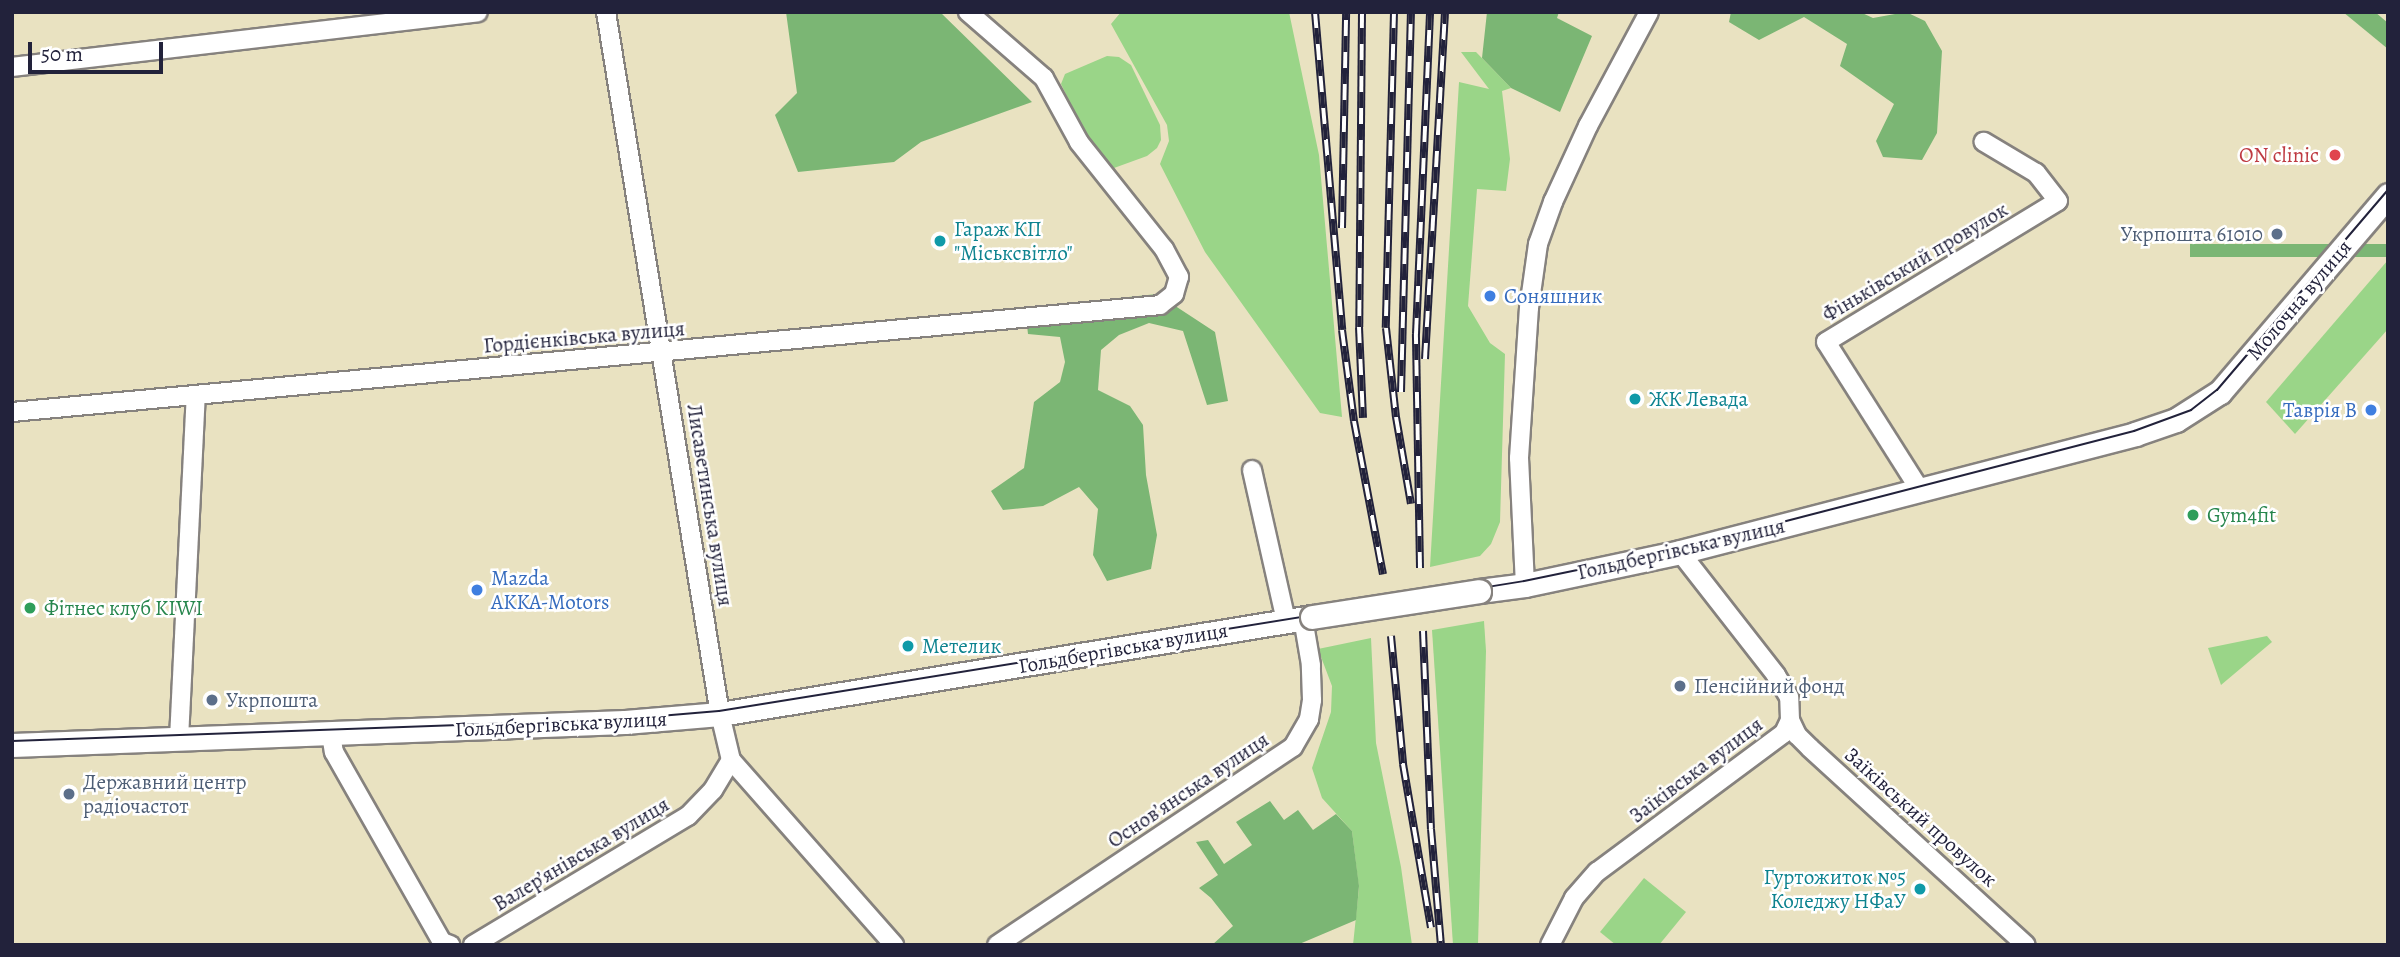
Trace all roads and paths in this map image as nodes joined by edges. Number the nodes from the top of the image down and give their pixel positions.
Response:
1 (478, 12) edge
2 (606, 12) edge
3 (968, 12) edge
4 (1649, 12) edge
5 (12, 68) edge
6 (1984, 142) dead end
7 (2388, 195) edge
8 (663, 352) junction
9 (196, 396) junction
10 (2208, 402) joint
11 (12, 412) edge
12 (1252, 470) dead end
13 (1920, 490) junction
14 (1679, 552) junction
15 (1525, 584) junction
16 (1300, 619) junction
17 (720, 714) junction
18 (1790, 720) junction
19 (331, 734) junction
20 (179, 739) junction
21 (12, 745) edge
22 (731, 760) junction
23 (450, 945) edge
24 (473, 945) edge
25 (894, 945) edge
26 (997, 945) edge
27 (1550, 945) edge
28 (2026, 945) edge

1 - 5 street
2 - 8 street, Лисаветинська вулиця
3 - 8 street, Гордієнківська вулиця
4 - 15 street
6 - 13 street, Фіньківський провулок
7 - 10 main road, Молочна вулиця
8 - 9 street, Гордієнківська вулиця
8 - 17 street, Лисаветинська вулиця
9 - 11 street, Гордієнківська вулиця
9 - 20 street
10 - 13 main road, Гольдбергівська вулиця
12 - 16 street, Основ’янська вулиця
13 - 14 main road, Гольдбергівська вулиця
14 - 15 main road, Гольдбергівська вулиця
14 - 18 street, Заїківська вулиця
15 - 16 main road, Гольдбергівська вулиця, bridge
16 - 17 main road, Гольдбергівська вулиця
16 - 26 street, Основ’янська вулиця
17 - 19 main road, Гольдбергівська вулиця
17 - 22 street, Лисаветинська вулиця
18 - 27 street, Заїківська вулиця
18 - 28 street, Заїківський провулок
19 - 20 main road, Гольдбергівська вулиця
19 - 23 street
20 - 21 main road, Гольдбергівська вулиця
22 - 24 street, Валер’янівська вулиця
22 - 25 street, Лисаветинська вулиця

